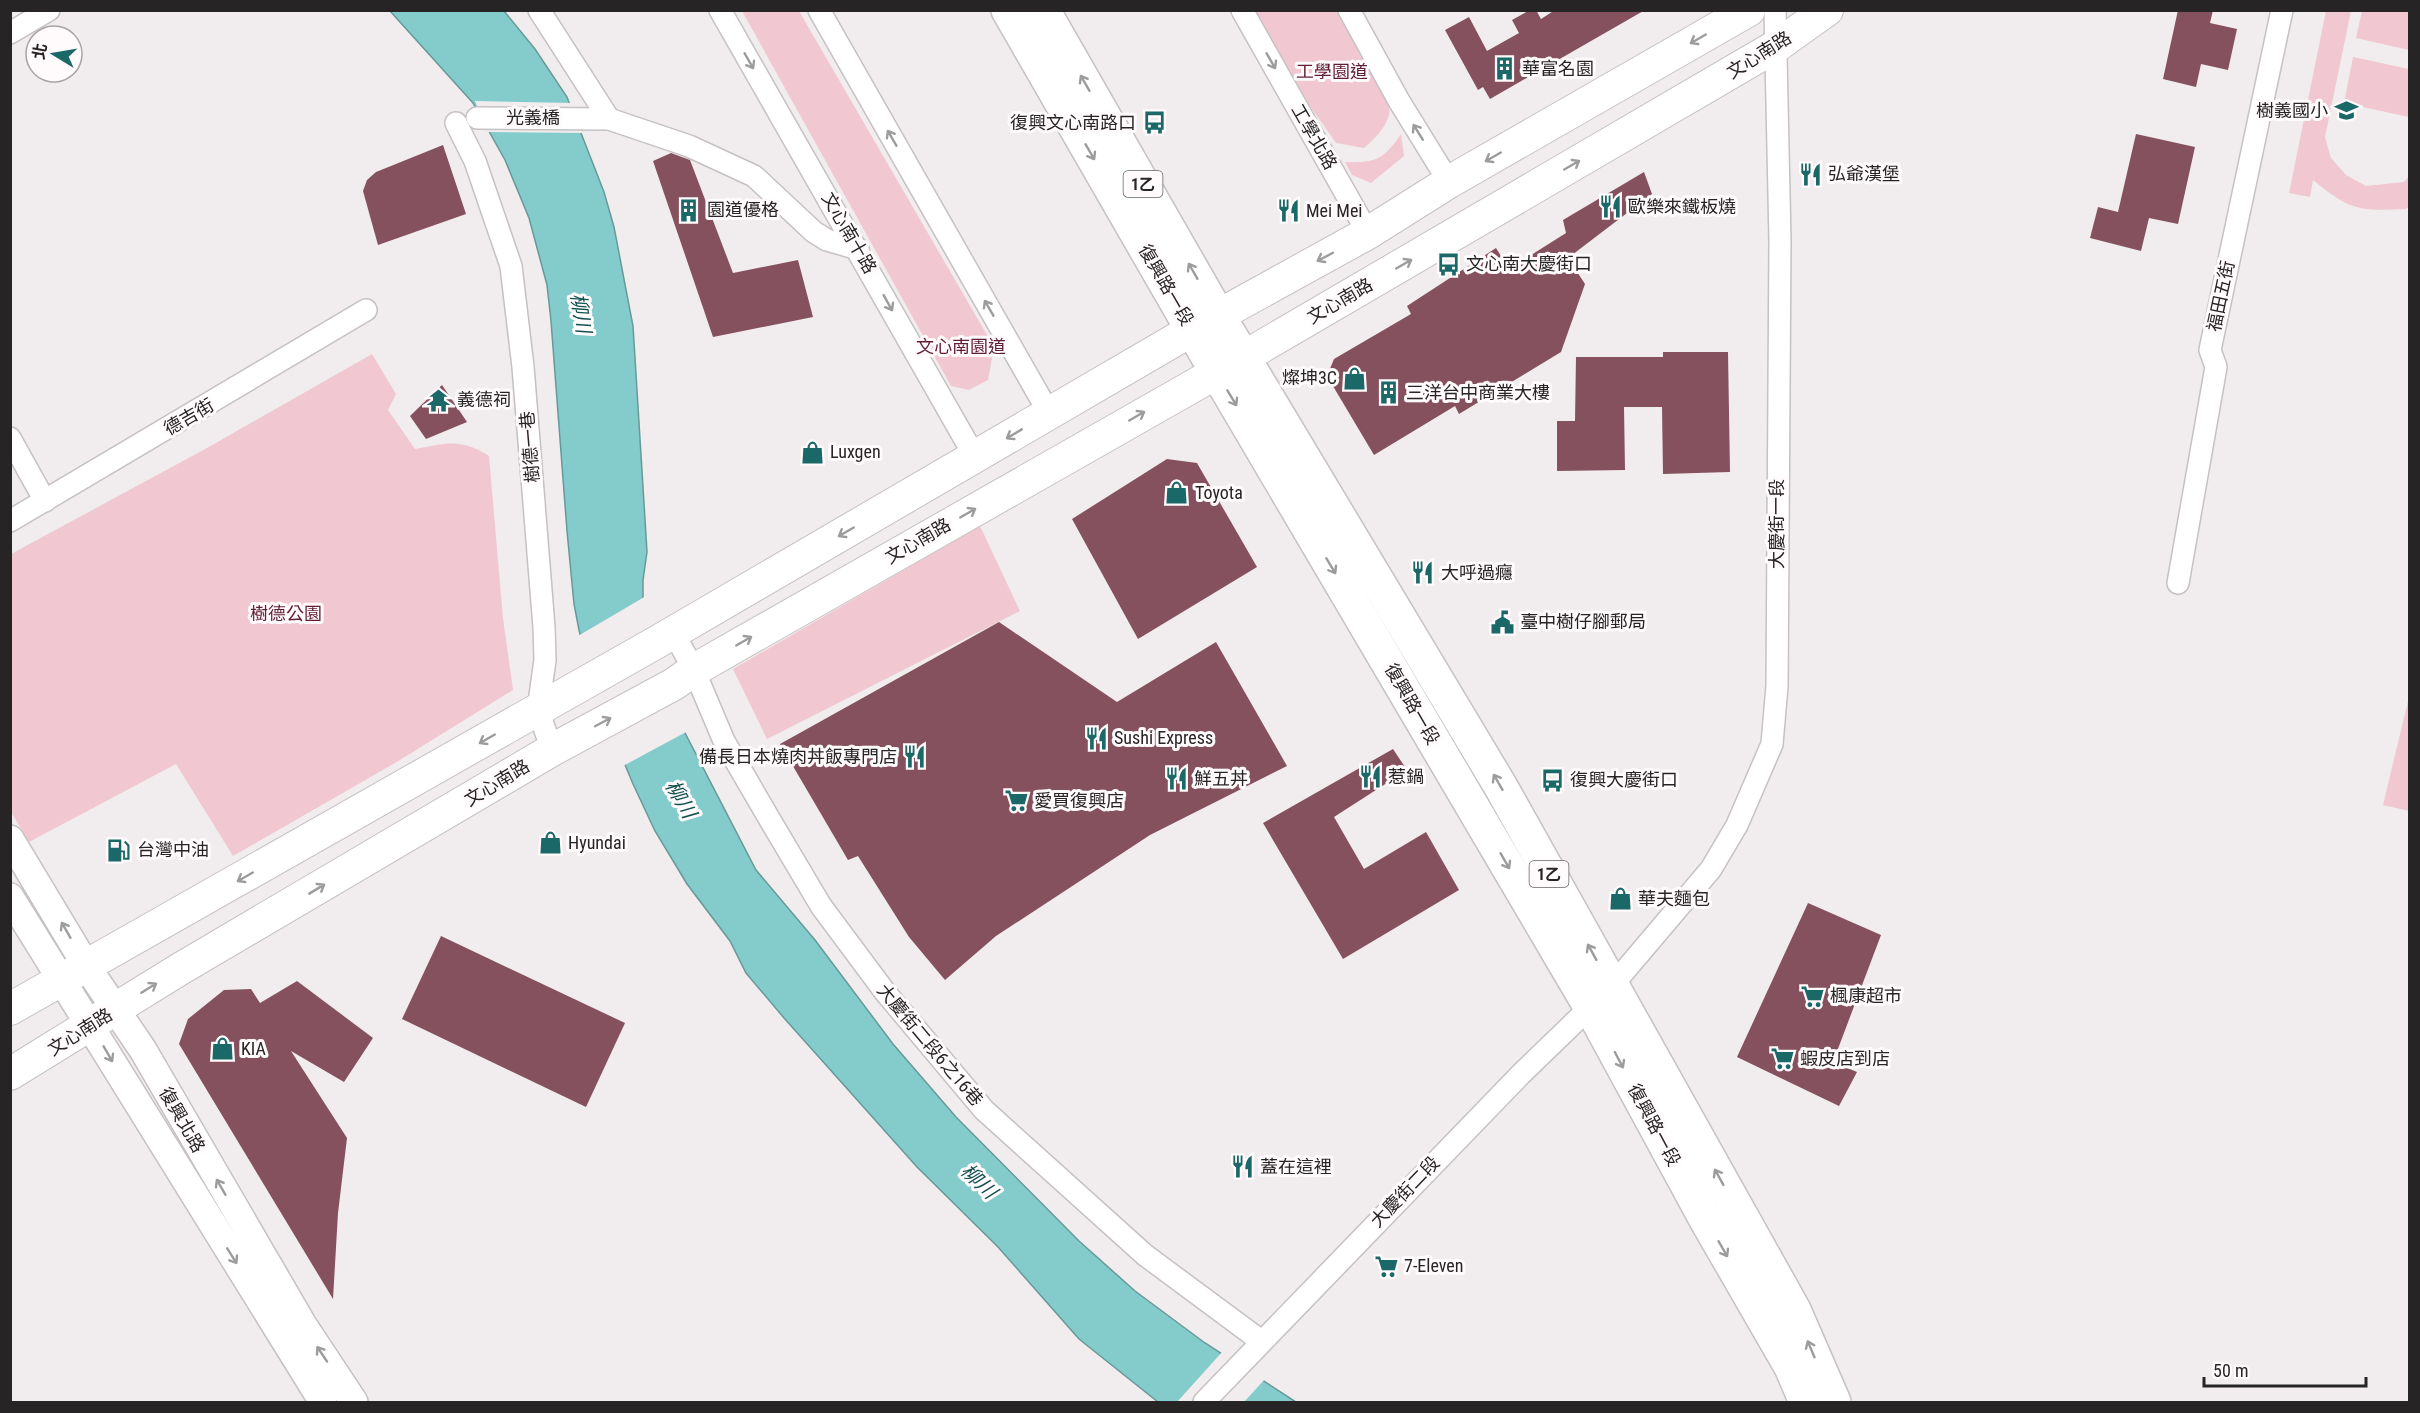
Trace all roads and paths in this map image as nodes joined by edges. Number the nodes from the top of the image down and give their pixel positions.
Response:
1 (49, 10) edge
2 (539, 10) edge
3 (720, 10) edge
4 (819, 10) edge
5 (1008, 10) edge
6 (1043, 10) edge
7 (1242, 10) edge
8 (1349, 10) edge
9 (1749, 10) edge
10 (1775, 10) edge
11 (1827, 10) edge
12 (2282, 10) edge
13 (10, 33) edge
14 (1778, 45) junction
15 (477, 118) dead end
16 (599, 119) junction
17 (456, 123) dead end
18 (1449, 182) junction
19 (1368, 233) junction
20 (858, 249) junction
21 (366, 310) dead end
22 (1205, 322) junction
23 (1230, 364) junction
24 (1049, 413) junction
25 (10, 438) edge
26 (975, 457) junction
27 (45, 501) junction
28 (10, 521) edge
29 (2178, 583) dead end
30 (665, 637) junction
31 (684, 677) junction
32 (538, 710) junction
33 (552, 750) junction
34 (10, 839) edge
35 (10, 897) edge
36 (75, 974) junction
37 (1601, 998) junction
38 (10, 1009) edge
39 (104, 1017) junction
40 (10, 1074) edge
41 (1257, 1345) junction
42 (323, 1402) edge
43 (354, 1402) edge
44 (1204, 1402) edge
45 (1806, 1402) edge
46 (1834, 1402) edge

1 - 13 street
2 - 16 street
3 -> 20 street, 文心南十路
24 -> 4 street
5 -> 22 main road, 復興路一段 / 1乙
22 -> 6 main road, 復興路一段 / 1乙
7 -> 19 street, 工學北路
18 -> 8 street
9 -> 18 main road
10 - 14 street, 大慶街一段
11 - 14 main road, 文心南路
12 - 29 street, 福田五街
23 -> 14 main road, 文心南路
14 - 37 street, 大慶街一段
15 - 16 street, 光義橋
16 - 20 street, 光義橋
17 - 32 street, 樹德一巷
18 - 19 main road
19 -> 22 main road
20 -> 26 street, 文心南十路
21 - 27 street, 德吉街
22 - 23 main road, 復興路一段 / 1乙
22 - 24 main road
31 -> 23 main road, 文心南路
23 - 37 main road, 復興路一段 / 1乙
24 -> 26 main road
25 - 27 street
26 -> 30 main road
27 - 28 street, 德吉街
30 - 31 street, 大慶街二段6之16巷
30 - 32 main road
33 -> 31 main road, 文心南路
31 - 41 street, 大慶街二段6之16巷
32 - 33 street
32 -> 36 main road
39 -> 33 main road, 文心南路
36 -> 34 street, 復興北路
35 - 36 street, 復興北路
36 - 38 main road
36 - 39 street, 復興北路
37 - 41 street, 大慶街二段
37 -> 45 main road, 復興路一段 / 1乙
46 -> 37 main road, 復興路一段 / 1乙
39 - 40 main road, 文心南路
39 -> 42 street, 復興北路
43 -> 39 street, 復興北路
41 - 44 street, 大慶街二段

